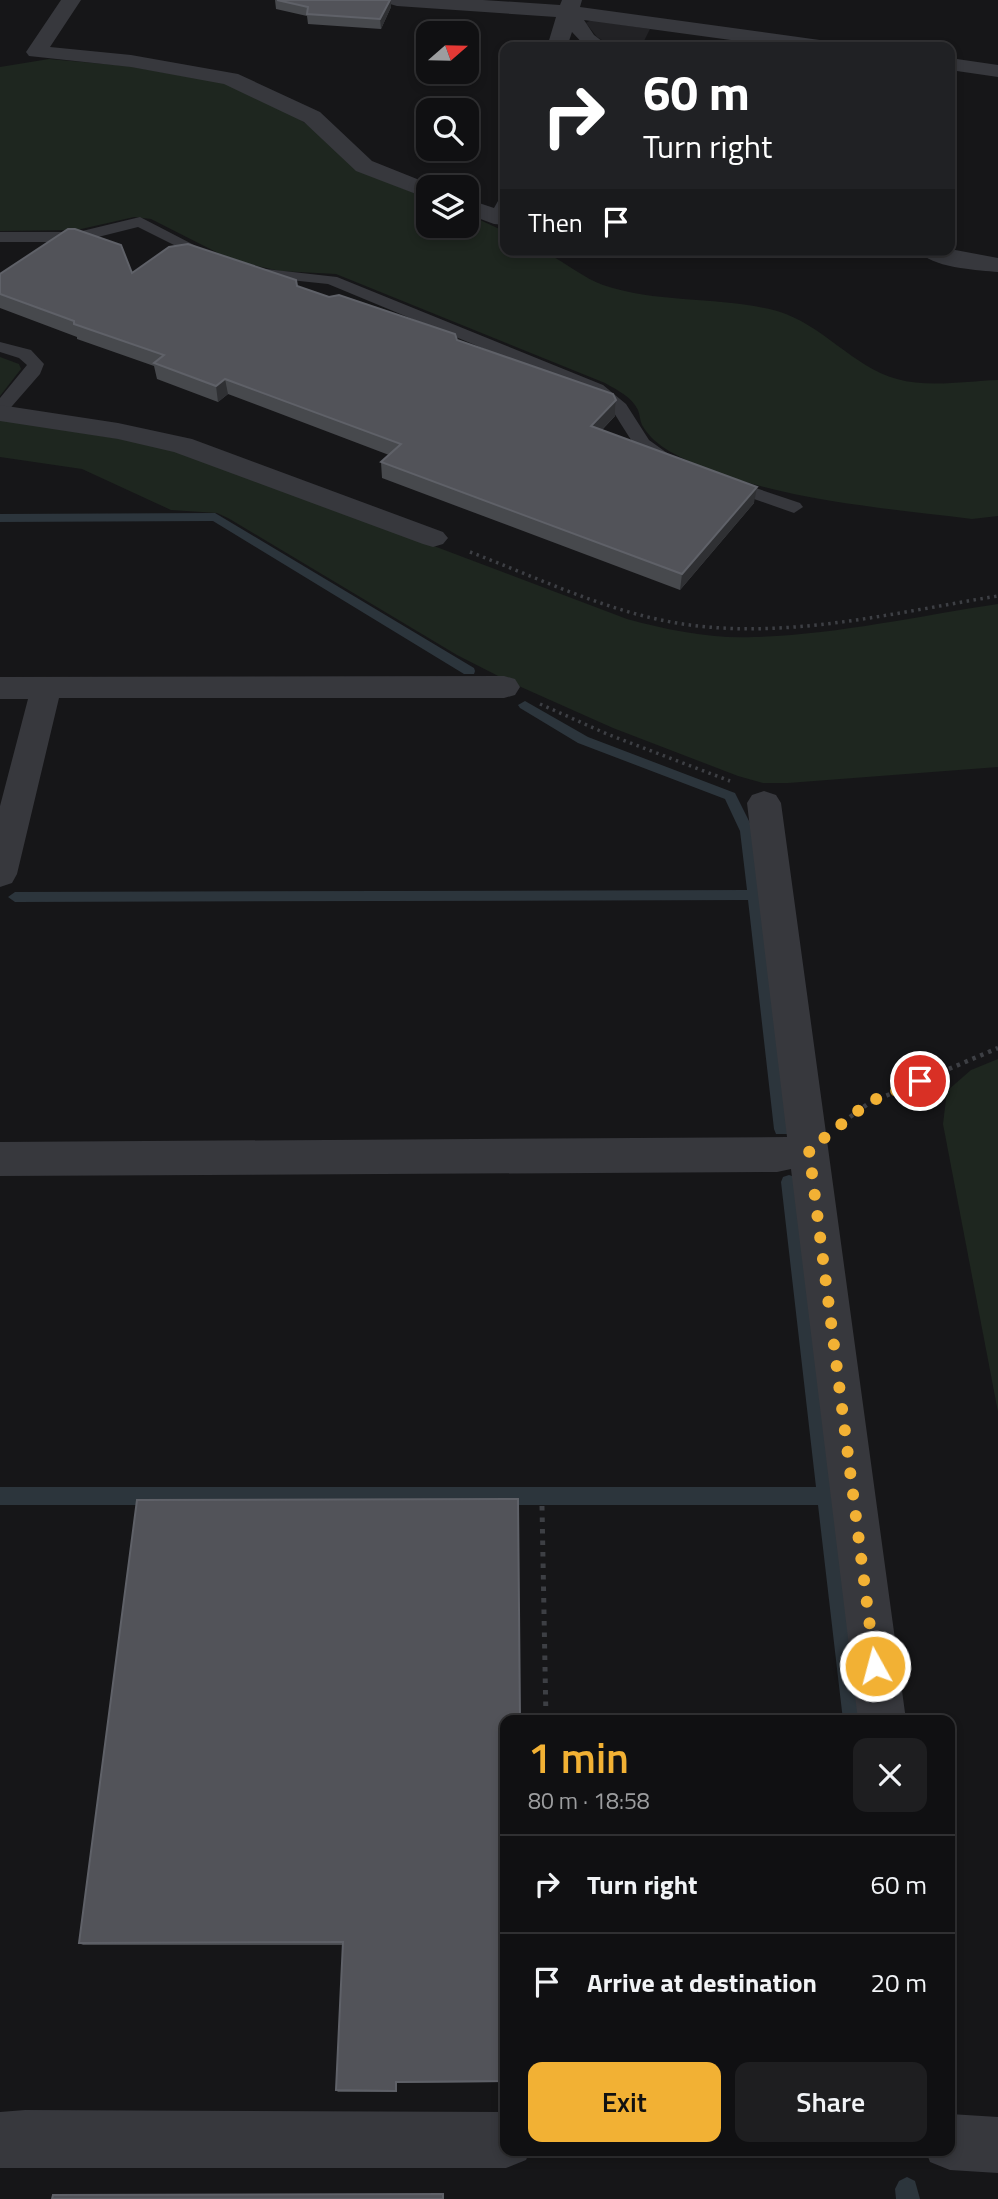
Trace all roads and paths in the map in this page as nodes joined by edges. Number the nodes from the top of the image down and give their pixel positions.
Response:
1 (71, 0) edge
2 (397, 0) edge
3 (570, 6) edge
4 (559, 42) edge
5 (592, 42) edge
6 (796, 42) edge
7 (955, 65) edge
8 (998, 71) edge
9 (416, 187) edge
10 (479, 210) edge
11 (500, 218) edge
12 (0, 237) edge
13 (946, 256) edge
14 (998, 265) edge
15 (0, 347) edge
16 (0, 411) edge
17 (794, 507) dead end
18 (433, 538) joint
19 (998, 596) edge
20 (504, 687) joint
21 (0, 688) edge
22 (46, 688) junction
23 (764, 803) joint
24 (0, 874) edge
25 (998, 1048) edge
26 (809, 1150) junction
27 (0, 1159) edge
28 (542, 1506) dead end
29 (546, 1715) edge
30 (881, 1715) edge
31 (0, 2140) edge
32 (500, 2140) edge
33 (955, 2142) edge
34 (998, 2145) edge

1 - 9 street
2 - 3 street
3 - 4 street
3 - 5 street
3 - 6 street
7 - 8 street
10 - 11 street
12 - 17 lane
13 - 14 street
15 - 16 lane
16 - 18 street
18 - 19 path
20 - 22 street
20 - 23 path
21 - 22 street
22 - 24 street
23 - 26 street
25 - 26 path
26 - 27 street
26 - 30 street
28 - 29 path
31 - 32 street
33 - 34 street

